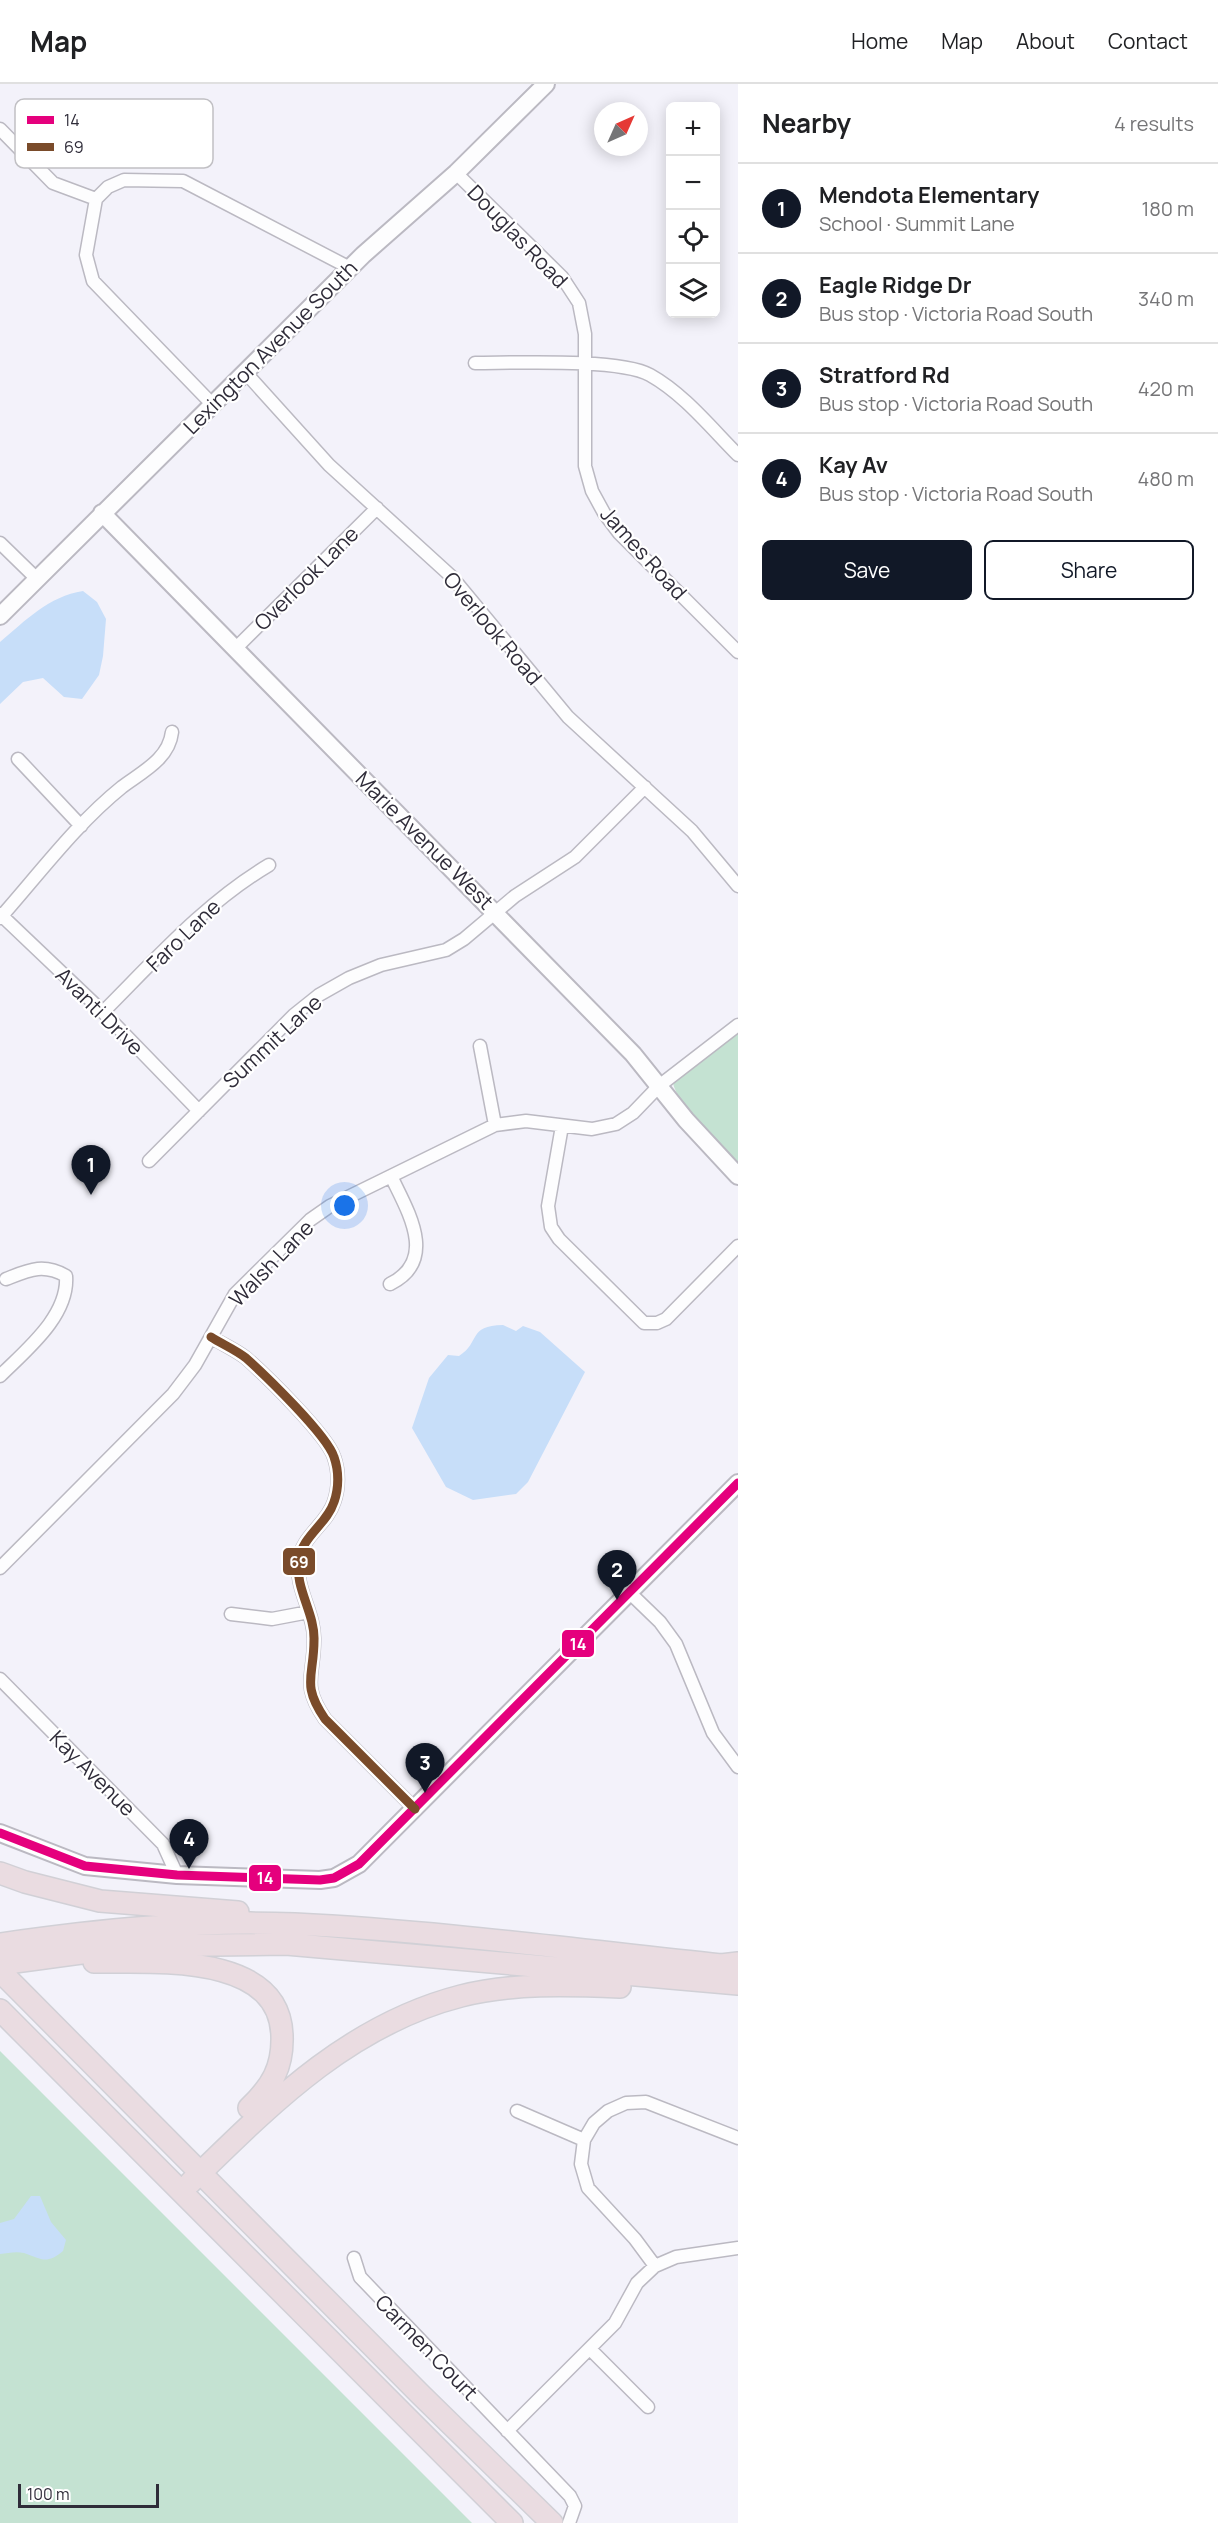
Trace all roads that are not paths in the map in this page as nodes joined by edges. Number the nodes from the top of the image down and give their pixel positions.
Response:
1 (546, 84) edge
2 (0, 129) edge
3 (15, 144) edge
4 (38, 168) edge
5 (456, 172) junction
6 (96, 199) junction
7 (350, 268) junction
8 (475, 363) dead end
9 (584, 365) junction
10 (245, 372) junction
11 (212, 404) junction
12 (738, 455) edge
13 (377, 508) junction
14 (102, 513) junction
15 (0, 543) edge
16 (37, 579) junction
17 (0, 616) edge
18 (235, 649) junction
19 (738, 652) edge
20 (172, 732) dead end
21 (18, 759) dead end
22 (645, 787) junction
23 (81, 826) junction
24 (269, 865) dead end
25 (738, 886) edge
26 (495, 911) junction
27 (1, 916) edge
28 (103, 1012) junction
29 (738, 1025) edge
30 (480, 1046) dead end
31 (659, 1086) junction
32 (199, 1111) junction
33 (495, 1125) junction
34 (562, 1126) junction
35 (149, 1161) dead end
36 (391, 1176) junction
37 (738, 1176) edge
38 (738, 1246) edge
39 (6, 1279) dead end
40 (390, 1284) dead end
41 (211, 1336) junction
42 (0, 1376) edge
43 (738, 1483) edge
44 (0, 1568) edge
45 (630, 1593) junction
46 (309, 1612) junction
47 (231, 1614) dead end
48 (0, 1679) edge
49 (738, 1767) edge
50 (415, 1809) junction
51 (0, 1833) edge
52 (0, 1873) edge
53 (177, 1875) junction
54 (399, 1932) junction
55 (0, 1944) edge
56 (738, 1963) edge
57 (0, 1965) edge
58 (7, 1978) edge
59 (738, 1986) edge
60 (0, 2010) edge
61 (516, 2111) dead end
62 (738, 2138) edge
63 (584, 2140) junction
64 (196, 2168) junction
65 (176, 2188) junction
66 (738, 2248) edge
67 (354, 2258) dead end
68 (655, 2266) junction
69 (590, 2349) junction
70 (345, 2358) junction
71 (648, 2407) dead end
72 (416, 2425) junction
73 (507, 2432) junction
74 (515, 2486) junction
75 (512, 2523) edge
76 (522, 2523) edge
77 (552, 2523) edge
78 (569, 2523) edge

1 - 5 street, Lexington Avenue South
2 - 3 street
4 - 6 street
5 - 7 street, Lexington Avenue South
5 - 9 street, Douglas Road
6 - 7 street
6 - 11 street
7 - 10 street, Lexington Avenue South
8 - 9 street
9 - 12 street
9 - 19 street, James Road
10 - 11 street, Lexington Avenue South
10 - 13 street, Overlook Road
11 - 14 street, Lexington Avenue South
13 - 18 street, Overlook Lane
13 - 22 street, Overlook Road
14 - 16 street, Lexington Avenue South
14 - 18 street, Marie Avenue West
15 - 16 street
16 - 17 street, Lexington Avenue South
18 - 26 street, Marie Avenue West
20 - 23 street
21 - 23 street
22 - 25 street, Overlook Road
22 - 26 street, Summit Lane
23 - 27 street
24 - 28 street, Faro Lane
26 - 31 street, Marie Avenue West
26 - 32 street, Summit Lane
27 - 28 street, Avanti Drive
28 - 32 street, Avanti Drive
29 - 31 street, Walsh Lane
30 - 33 street
31 - 34 street, Walsh Lane
31 - 37 street, Marie Avenue West
32 - 35 street, Summit Lane
33 - 34 street, Walsh Lane
33 - 36 street, Walsh Lane
34 - 38 street
36 - 40 street
36 - 41 street, Walsh Lane
39 - 42 street
41 - 44 street, Walsh Lane
41 - 46 street
43 - 45 street
45 - 49 street
45 - 50 street
46 - 47 street
46 - 50 street
48 - 53 street, Kay Avenue
50 - 53 street
51 - 53 street
52 - 54 highway
54 - 55 highway
54 - 56 highway
57 - 59 highway
57 - 64 highway
58 - 64 highway
59 - 64 highway
60 - 65 highway
61 - 63 street
62 - 63 street
63 - 68 street
64 - 65 highway
64 - 74 highway
65 - 70 highway
66 - 68 street
67 - 73 street, Carmen Court
68 - 69 street
69 - 71 street
69 - 73 street
70 - 72 highway
70 - 74 highway
72 - 75 highway
72 - 76 highway
73 - 78 street, Carmen Court
74 - 77 highway

